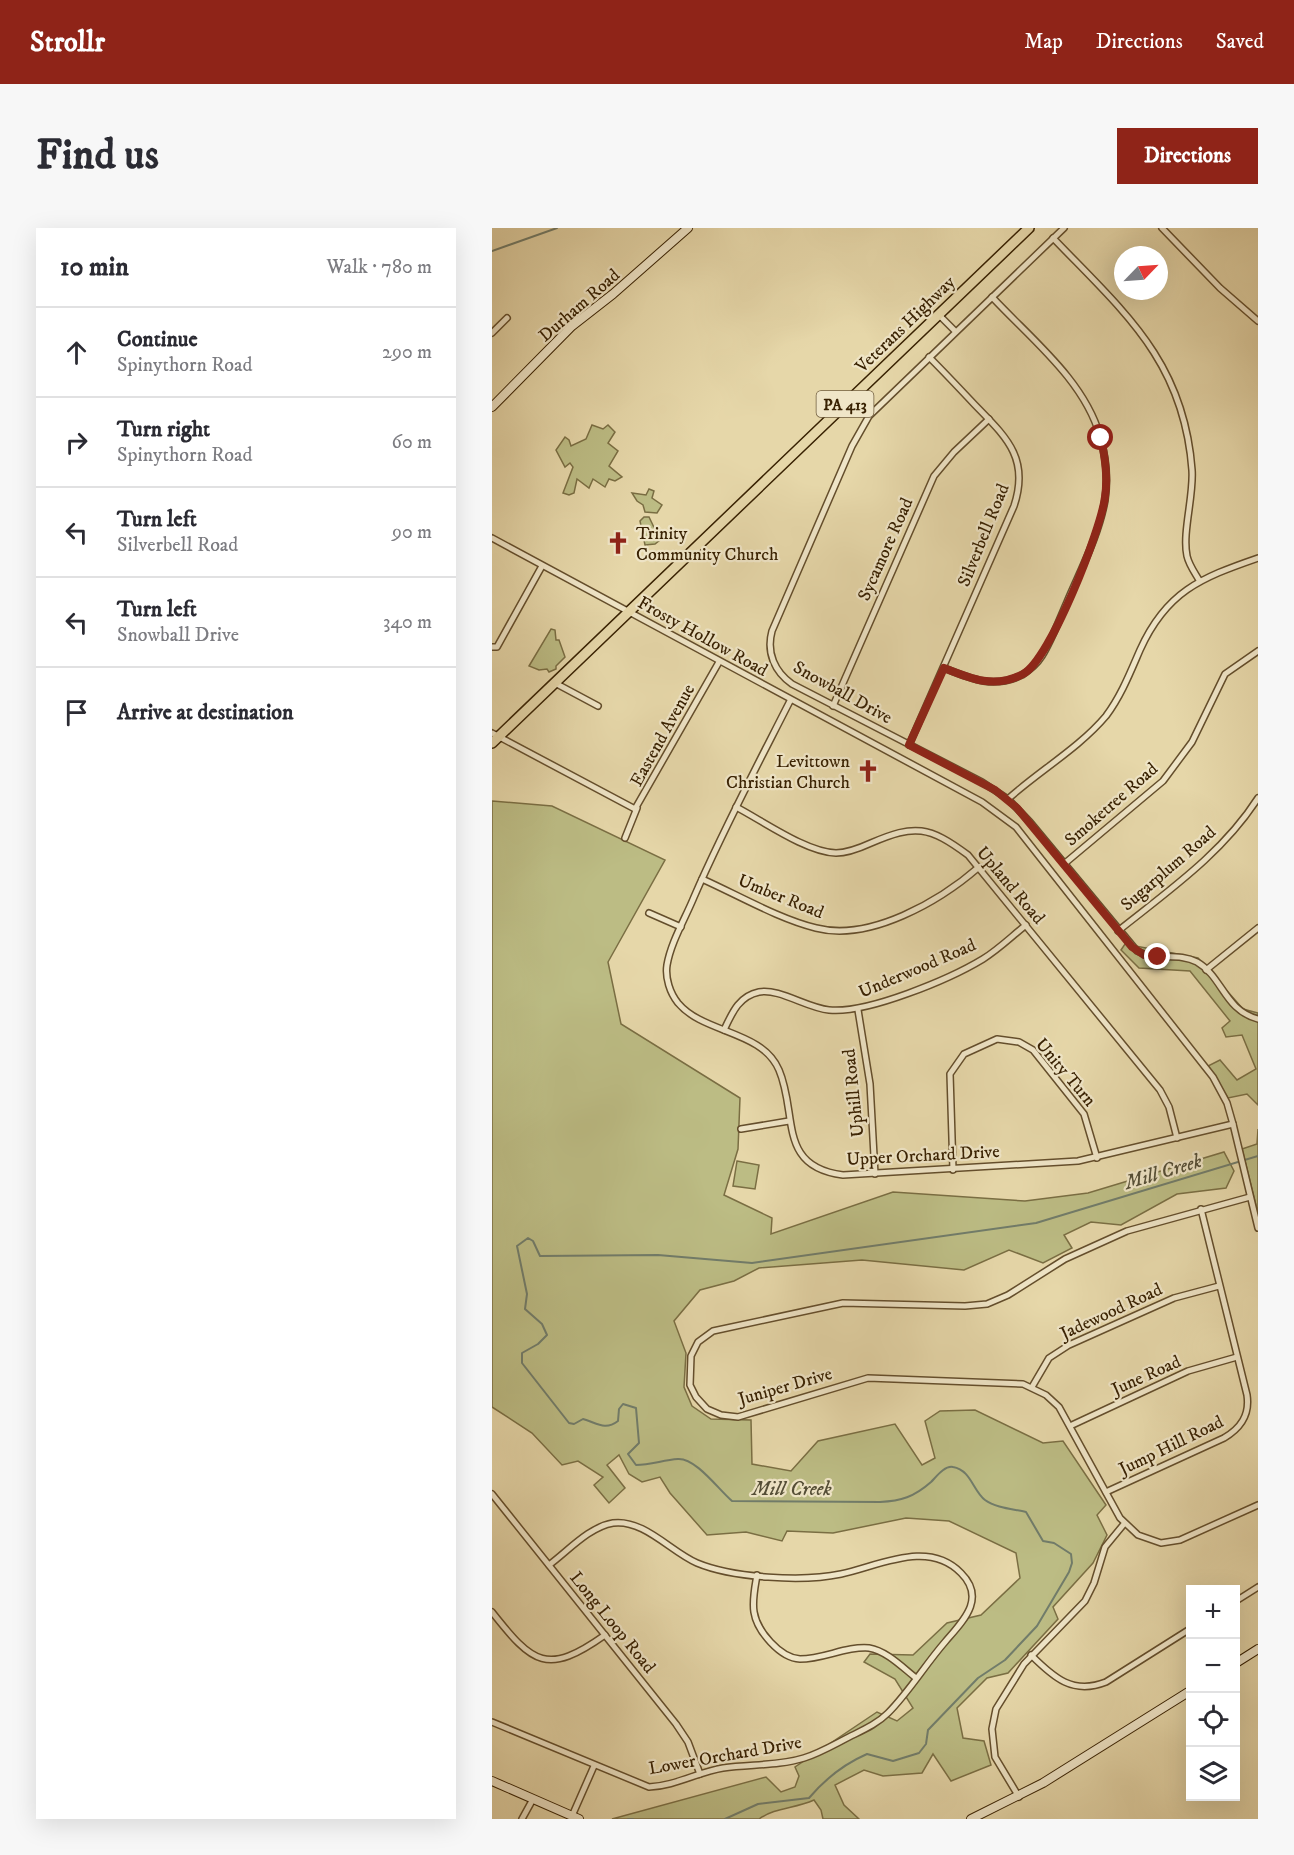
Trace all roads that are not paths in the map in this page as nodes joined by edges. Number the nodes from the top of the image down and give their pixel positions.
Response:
1 (1029, 228) edge
2 (1064, 228) edge
3 (1162, 228) edge
4 (682, 230) edge
5 (1053, 238) junction
6 (992, 297) junction
7 (939, 315) junction
8 (507, 318) dead end
9 (1258, 321) edge
10 (956, 332) junction
11 (492, 333) edge
12 (930, 357) junction
13 (492, 407) edge
14 (989, 419) junction
15 (492, 538) edge
16 (1258, 558) edge
17 (543, 566) junction
18 (1199, 580) junction
19 (628, 612) junction
20 (495, 647) edge
21 (1258, 651) edge
22 (719, 662) junction
23 (944, 668) junction
24 (555, 683) junction
25 (790, 701) junction
26 (598, 706) dead end
27 (833, 706) junction
28 (494, 738) edge
29 (909, 745) junction
30 (1258, 798) edge
31 (1008, 800) junction
32 (736, 807) junction
33 (637, 808) junction
34 (625, 838) dead end
35 (1064, 864) junction
36 (979, 867) junction
37 (702, 879) junction
38 (649, 913) dead end
39 (1026, 925) junction
40 (681, 927) junction
41 (1258, 928) edge
42 (1118, 931) junction
43 (1206, 970) junction
44 (858, 1010) junction
45 (1258, 1019) edge
46 (724, 1030) junction
47 (789, 1121) junction
48 (1233, 1124) junction
49 (741, 1130) dead end
50 (1177, 1138) junction
51 (1097, 1158) junction
52 (954, 1170) junction
53 (875, 1174) junction
54 (1250, 1197) junction
55 (1201, 1209) junction
56 (1258, 1228) edge
57 (1220, 1286) junction
58 (1237, 1358) junction
59 (1032, 1387) junction
60 (1070, 1426) junction
61 (1106, 1492) junction
62 (492, 1494) edge
63 (1258, 1505) edge
64 (1124, 1524) junction
65 (549, 1565) junction
66 (757, 1575) junction
67 (1258, 1587) edge
68 (1240, 1598) edge
69 (492, 1612) edge
70 (1186, 1632) edge
71 (605, 1635) junction
72 (1258, 1648) edge
73 (1031, 1655) junction
74 (1240, 1660) edge
75 (916, 1678) junction
76 (1188, 1693) edge
77 (492, 1722) edge
78 (594, 1766) junction
79 (700, 1774) junction
80 (492, 1781) edge
81 (1019, 1797) junction
82 (533, 1799) junction
83 (575, 1817) edge
84 (522, 1819) edge
85 (971, 1819) edge

1 - 7 main road, Veterans Highway / PA 413
2 - 5 street, Snowball Drive
3 - 9 street
4 - 13 main road, Durham Road
5 - 6 street, Snowball Drive
5 - 18 street
6 - 10 street, Snowball Drive
6 - 23 street
7 - 10 street
7 - 19 main road, Veterans Highway / PA 413
8 - 11 street
10 - 12 street, Snowball Drive
12 - 14 street, Silverbell Road
12 - 27 street, Snowball Drive
14 - 23 street, Silverbell Road
14 - 27 street, Sycamore Road
15 - 17 street, Frosty Hollow Road
16 - 18 street
17 - 19 street, Frosty Hollow Road
17 - 20 street
18 - 31 street
19 - 22 street, Frosty Hollow Road
19 - 24 main road, Veterans Highway / PA 413
21 - 35 street, Smoketree Road
22 - 25 street, Frosty Hollow Road
22 - 33 street, Eastend Avenue
23 - 29 street, Silverbell Road
24 - 26 street
24 - 28 main road, Veterans Highway / PA 413
25 - 32 street, Upper Orchard Drive
25 - 48 street, Frosty Hollow Road
27 - 29 street, Snowball Drive
28 - 33 street, Eastend Avenue
29 - 31 street, Snowball Drive
30 - 42 street, Sugarplum Road
31 - 35 street, Snowball Drive
32 - 36 street, Upland Road
32 - 37 street, Upper Orchard Drive
33 - 34 street
35 - 42 street, Snowball Drive
36 - 37 street, Umber Road
36 - 39 street, Upland Road
37 - 40 street, Upper Orchard Drive
38 - 40 street
39 - 44 street, Underwood Road
39 - 50 street, Upland Road
40 - 46 street, Upper Orchard Drive
41 - 43 street
42 - 43 street, Snowball Drive
43 - 45 street, Snowball Drive
44 - 46 street, Underwood Road
44 - 53 street, Uphill Road
46 - 47 street, Upper Orchard Drive
47 - 49 street
47 - 53 street, Upper Orchard Drive
48 - 50 street, Upper Orchard Drive
48 - 54 street, Frosty Hollow Road
50 - 51 street, Upper Orchard Drive
51 - 52 street, Upper Orchard Drive
51 - 52 street, Unity Turn
52 - 53 street, Upper Orchard Drive
54 - 55 street, Juniper Drive
54 - 56 street, Frosty Hollow Road
55 - 57 street, Jump Hill Road
55 - 59 street, Juniper Drive
57 - 58 street, Jump Hill Road
57 - 59 street, Jadewood Road
58 - 60 street, June Road
58 - 61 street, Jump Hill Road
59 - 60 street, Juniper Drive
60 - 61 street, Juniper Drive
61 - 64 street, Juniper Drive
62 - 65 street, Long Loop Road
63 - 64 street
64 - 73 street
65 - 66 street, Lower Orchard Drive
65 - 71 street, Long Loop Road
66 - 75 street
66 - 75 street, Lower Orchard Drive
67 - 68 street
69 - 71 street
70 - 73 street
71 - 79 street, Long Loop Road
72 - 74 main road
73 - 81 street
75 - 79 street, Lower Orchard Drive
76 - 81 main road
77 - 78 street, Lower Orchard Drive
78 - 79 street, Lower Orchard Drive
78 - 83 street
80 - 82 main road
81 - 85 main road
82 - 83 main road
82 - 84 street

